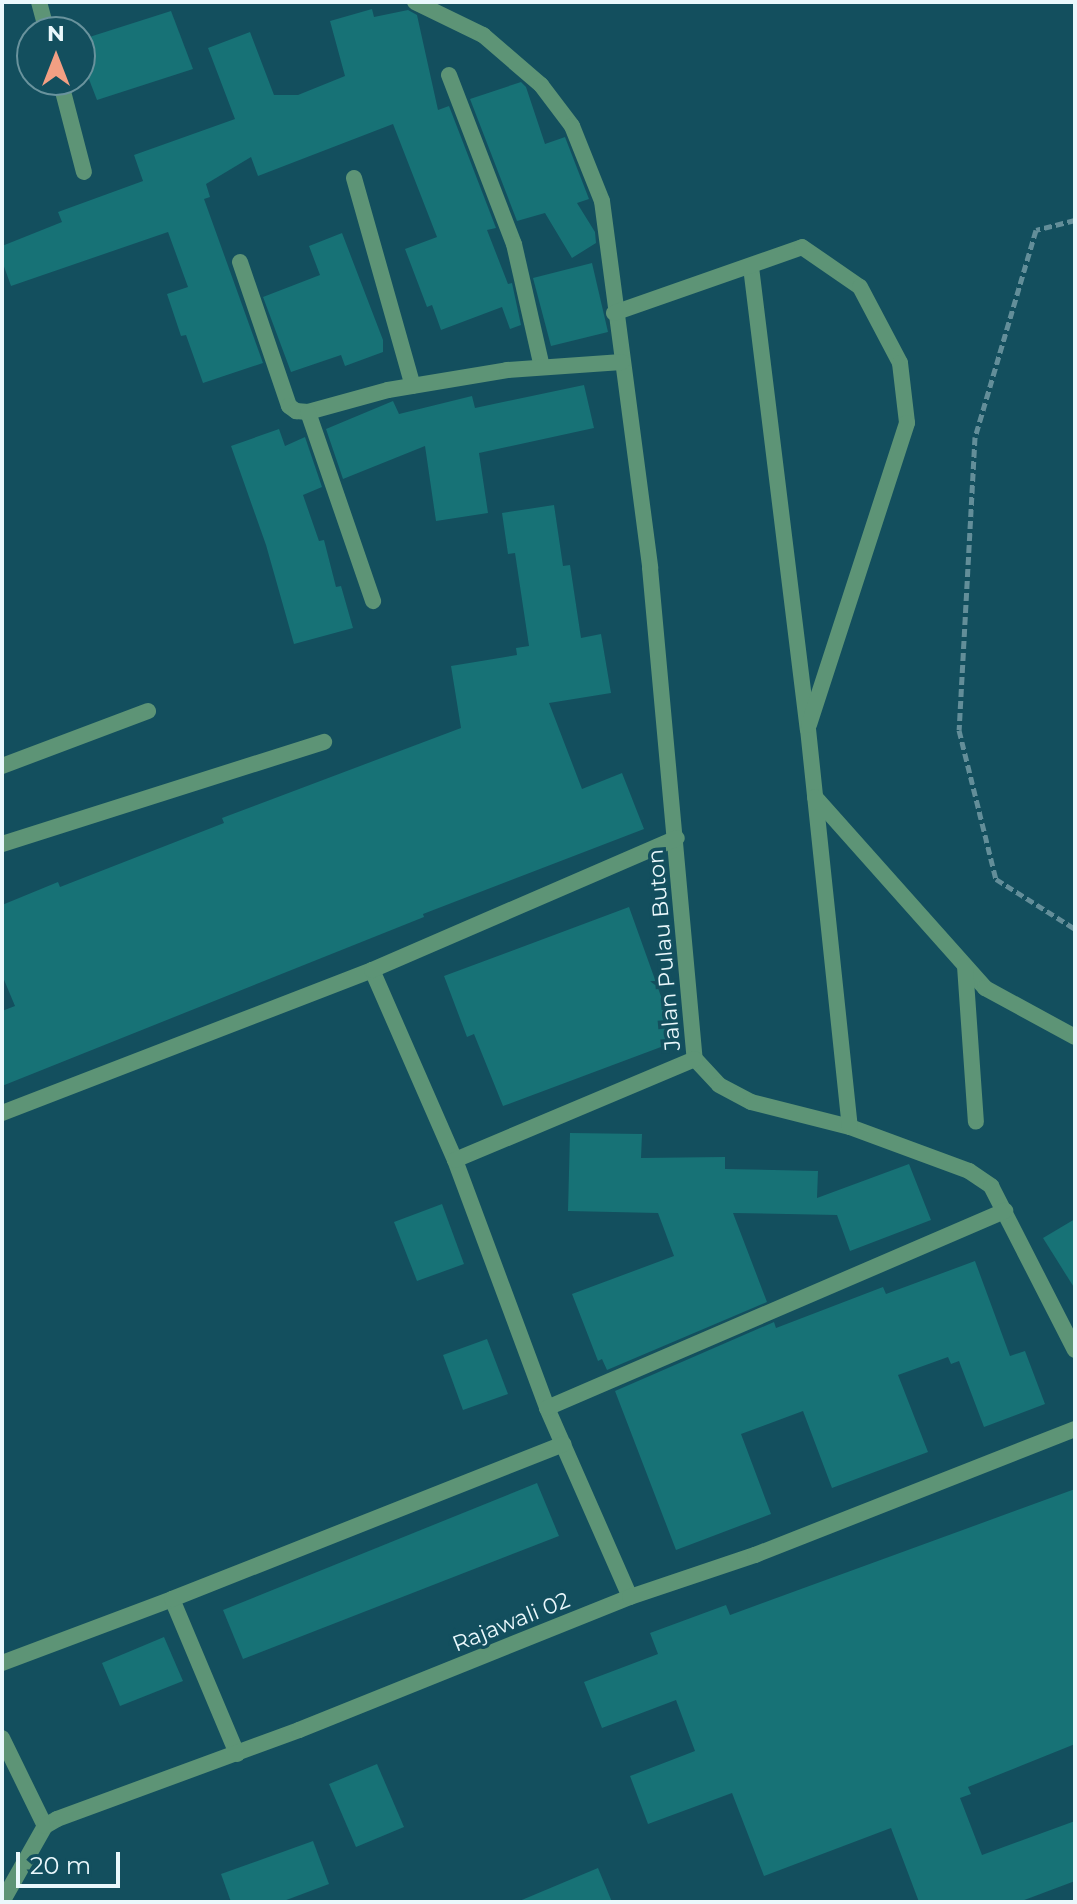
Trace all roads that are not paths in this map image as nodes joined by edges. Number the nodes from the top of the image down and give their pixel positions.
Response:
1 (415, 2) edge
2 (449, 75) dead end
3 (64, 96) edge
4 (84, 172) dead end
5 (354, 178) dead end
6 (240, 262) dead end
7 (751, 267) junction
8 (614, 313) junction
9 (622, 362) junction
10 (542, 367) junction
11 (413, 386) junction
12 (308, 412) junction
13 (373, 601) dead end
14 (148, 711) dead end
15 (808, 729) junction
16 (324, 742) dead end
17 (2, 766) edge
18 (815, 797) junction
19 (677, 838) junction
20 (2, 844) edge
21 (965, 966) junction
22 (372, 970) junction
23 (1075, 1037) edge
24 (695, 1059) junction
25 (2, 1113) edge
26 (976, 1122) dead end
27 (850, 1127) junction
28 (455, 1160) junction
29 (1005, 1211) junction
30 (1075, 1350) edge
31 (547, 1408) junction
32 (1075, 1429) edge
33 (563, 1444) junction
34 (630, 1597) junction
35 (172, 1599) junction
36 (2, 1663) edge
37 (2, 1738) edge
38 (237, 1754) junction
39 (45, 1826) junction
40 (2, 1902) edge

1 - 8 street, Jalan Pulau Buton
2 - 10 street
3 - 4 street
5 - 11 street
6 - 12 street
7 - 8 street
7 - 15 street
7 - 15 street
8 - 9 street, Jalan Pulau Buton
9 - 10 street
9 - 19 street, Jalan Pulau Buton
10 - 11 street
11 - 12 street
12 - 13 street
14 - 17 street
15 - 18 street
16 - 20 street
18 - 21 street
18 - 27 street
19 - 22 street
19 - 24 street, Jalan Pulau Buton
21 - 23 street
21 - 26 street
22 - 25 street
22 - 28 street
24 - 27 street, Jalan Pulau Buton
24 - 28 street
27 - 29 street, Jalan Pulau Buton
28 - 31 street
29 - 30 street, Jalan Pulau Buton
29 - 31 street
31 - 33 street
32 - 34 street, Rajawali 02
33 - 34 street
33 - 35 street
34 - 38 street, Rajawali 02
35 - 36 street
35 - 38 street
37 - 39 street
38 - 39 street, Rajawali 02
39 - 40 street

